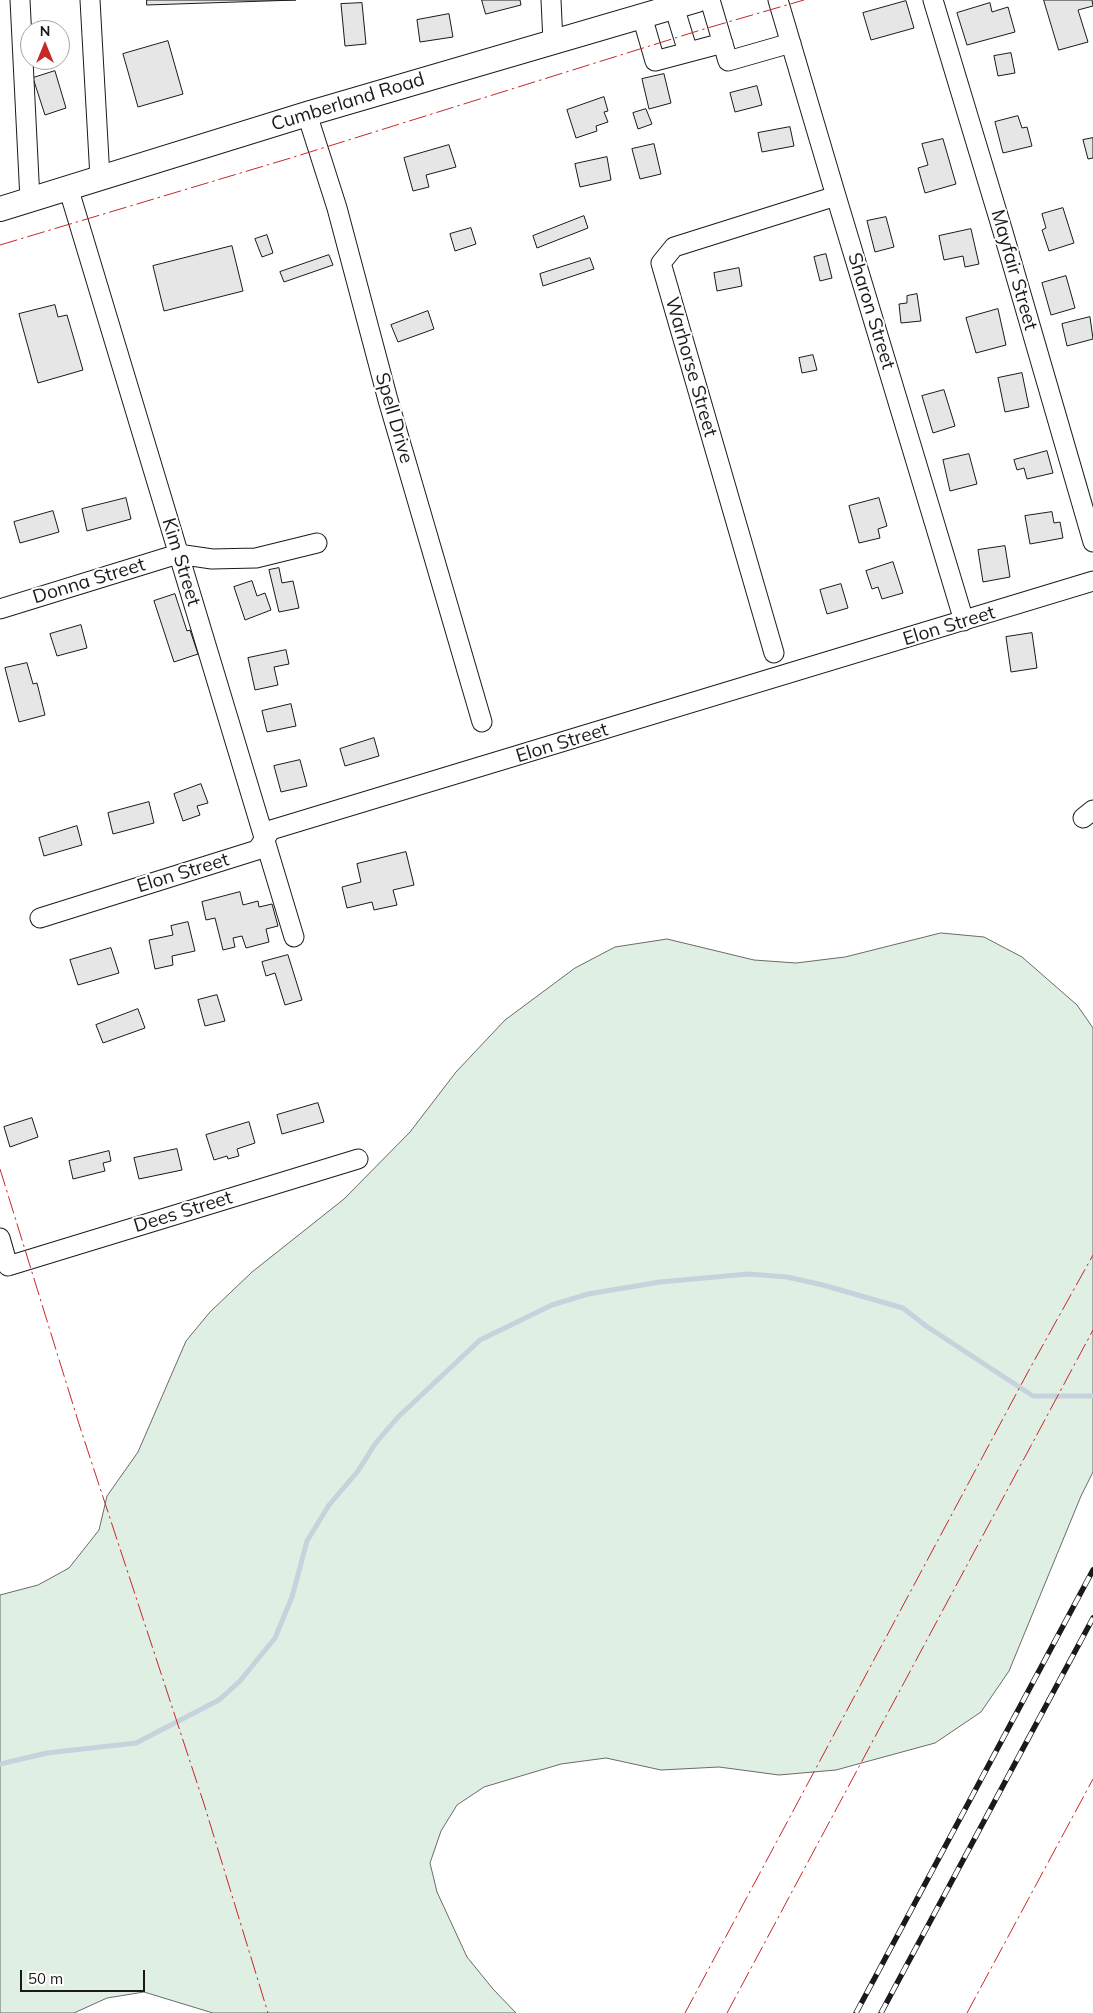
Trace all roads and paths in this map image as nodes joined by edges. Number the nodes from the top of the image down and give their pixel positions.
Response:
1 (20, 0) edge
2 (90, 0) edge
3 (551, 0) edge
4 (697, 0) edge
5 (710, 0) edge
6 (778, 0) edge
7 (933, 0) edge
8 (673, 3) edge
9 (642, 16) junction
10 (552, 42) junction
11 (723, 43) junction
12 (791, 43) junction
13 (688, 52) junction
14 (307, 114) junction
15 (100, 178) junction
16 (68, 187) junction
17 (836, 196) junction
18 (30, 200) junction
19 (0, 209) edge
20 (1093, 542) edge
21 (317, 543) dead end
22 (178, 554) junction
23 (1093, 581) edge
24 (0, 609) edge
25 (964, 621) junction
26 (774, 653) dead end
27 (482, 722) dead end
28 (265, 839) junction
29 (40, 918) dead end
30 (294, 937) dead end
31 (358, 1159) dead end
32 (0, 1238) edge

1 - 18 street
2 - 15 street
3 - 10 street
4 - 8 main road, Cumberland Road
5 - 11 street
6 - 12 street, Sharon Street
7 - 20 street, Mayfair Street
8 - 9 main road, Cumberland Road
8 - 13 street
9 - 10 main road, Cumberland Road
9 - 13 street
10 - 14 main road, Cumberland Road
11 - 12 street
11 - 13 street
12 - 17 street, Sharon Street
14 - 15 main road, Cumberland Road
14 - 27 street, Spell Drive
15 - 16 main road, Cumberland Road
16 - 18 main road, Cumberland Road
16 - 22 street, Kim Street
17 - 25 street, Sharon Street
17 - 26 street, Warhorse Street
18 - 19 main road, Cumberland Road
21 - 22 street
22 - 24 street, Donna Street
22 - 28 street, Kim Street
23 - 25 street, Elon Street
25 - 28 street, Elon Street
28 - 29 street, Elon Street
28 - 30 street, Kim Street
31 - 32 street, Dees Street

